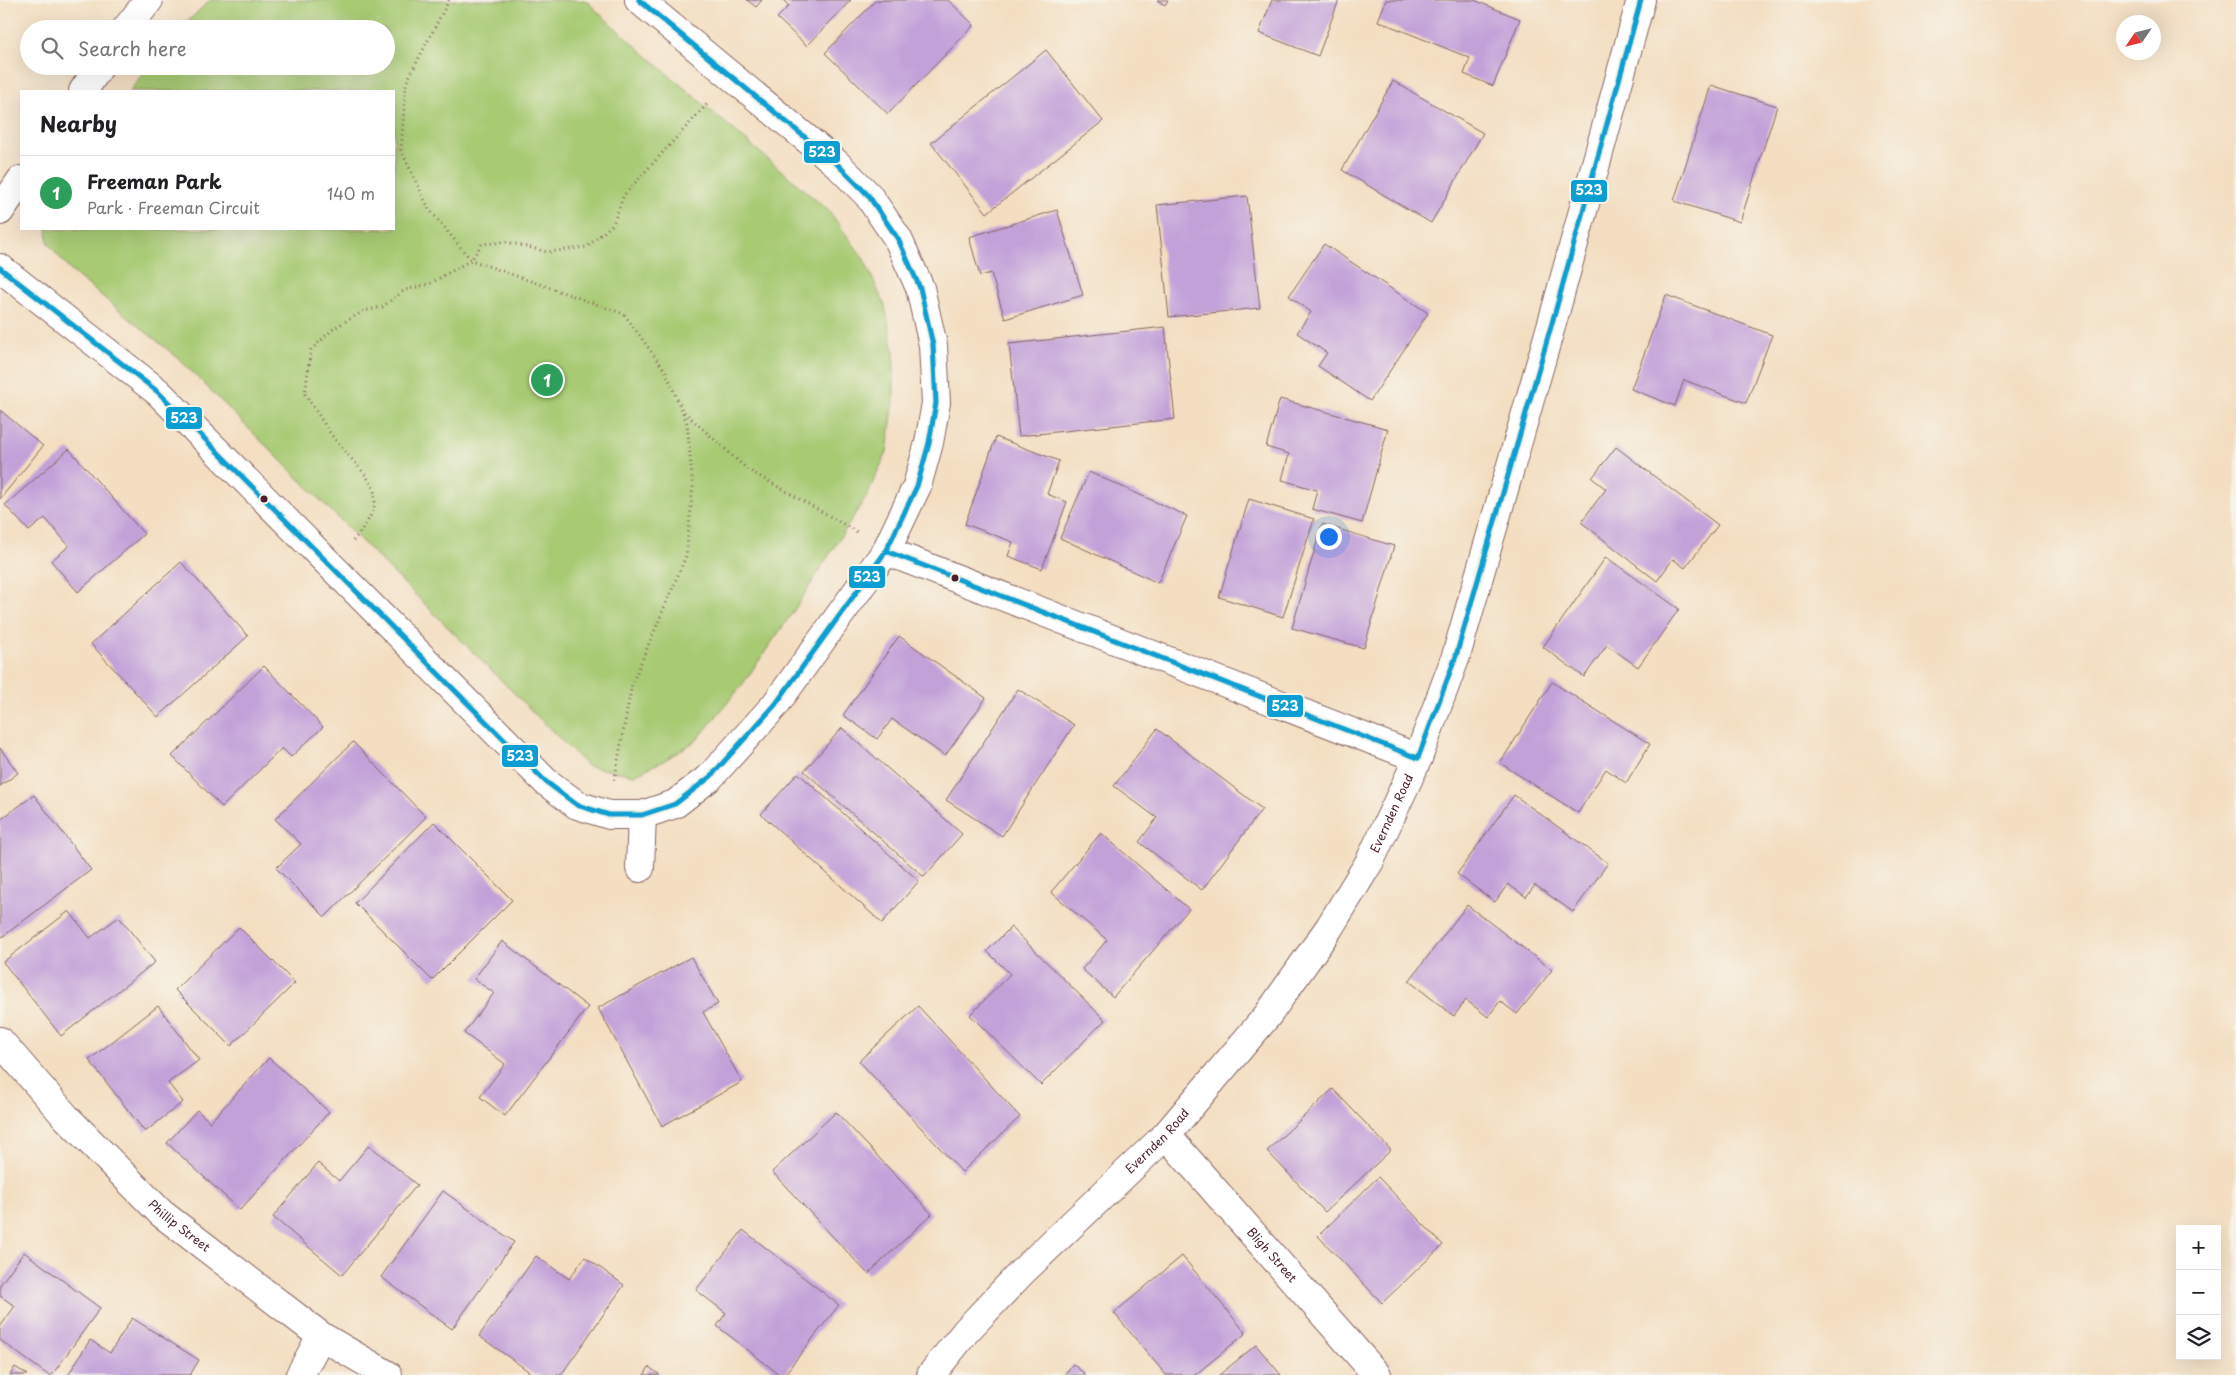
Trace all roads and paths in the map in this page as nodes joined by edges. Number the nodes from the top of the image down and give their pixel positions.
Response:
1 (149, 0) edge
2 (449, 0) edge
3 (639, 0) edge
4 (1641, 0) edge
5 (133, 20) edge
6 (94, 75) edge
7 (732, 76) junction
8 (84, 90) edge
9 (20, 181) edge
10 (0, 211) edge
11 (471, 260) junction
12 (0, 268) edge
13 (682, 410) junction
14 (886, 551) junction
15 (332, 566) junction
16 (1418, 758) junction
17 (609, 815) junction
18 (642, 815) junction
19 (640, 868) dead end
20 (0, 1041) edge
21 (1166, 1135) junction
22 (320, 1336) junction
23 (300, 1375) edge
24 (388, 1375) edge
25 (931, 1375) edge
26 (1377, 1375) edge

1 - 5 street
2 - 11 path
3 - 7 street
4 - 16 street, Evernden Road
6 - 8 street
7 - 11 path
7 - 14 street
9 - 10 street
11 - 13 path
11 - 15 path
12 - 15 street
13 - 14 path
13 - 17 path
14 - 16 street
14 - 18 street
15 - 17 street
16 - 21 street, Evernden Road
17 - 18 street
18 - 19 street
20 - 22 street, Phillip Street
21 - 25 street, Evernden Road
21 - 26 street, Bligh Street
22 - 23 street
22 - 24 street, Phillip Street

